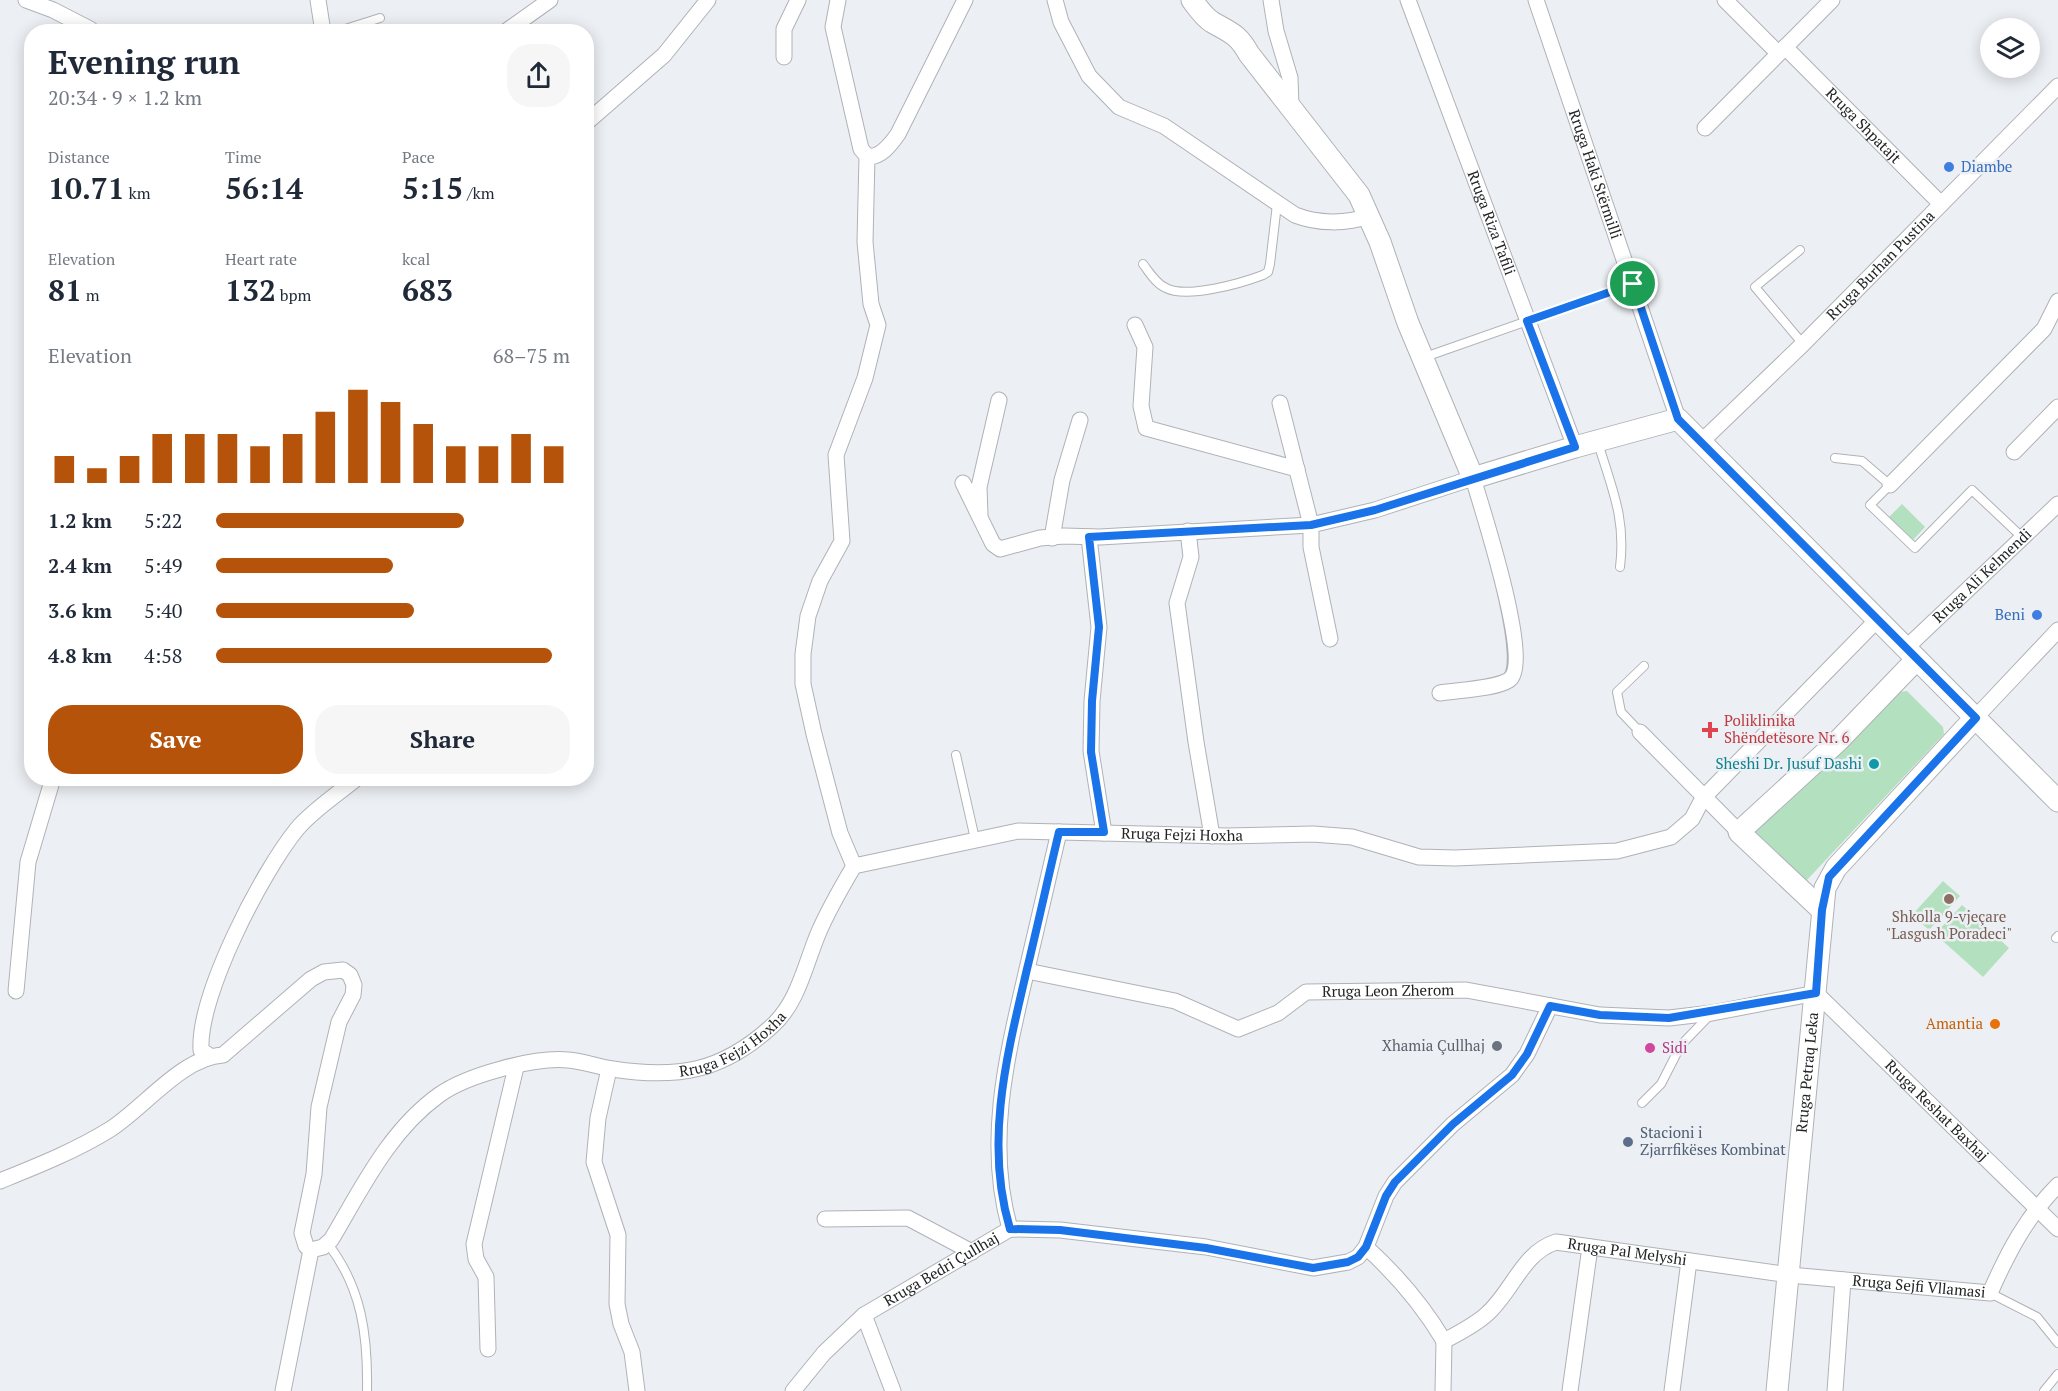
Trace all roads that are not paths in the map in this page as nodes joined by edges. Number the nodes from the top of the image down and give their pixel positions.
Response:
1 (26, 0) edge
2 (318, 0) edge
3 (550, 0) edge
4 (708, 0) edge
5 (798, 0) edge
6 (837, 0) edge
7 (965, 0) edge
8 (1055, 0) edge
9 (1192, 0) edge
10 (1271, 0) edge
11 (1408, 0) edge
12 (1536, 0) edge
13 (1725, 0) edge
14 (1826, 2) edge
15 (380, 18) dead end
16 (81, 24) edge
17 (322, 24) edge
18 (364, 24) edge
19 (516, 24) edge
20 (1781, 50) junction
21 (784, 57) dead end
22 (2058, 86) edge
23 (1291, 106) junction
24 (594, 116) edge
25 (1705, 128) dead end
26 (867, 156) junction
27 (1277, 204) junction
28 (1941, 204) junction
29 (1369, 216) junction
30 (1800, 250) dead end
31 (1143, 264) dead end
32 (1633, 284) junction
33 (2058, 301) edge
34 (1527, 321) junction
35 (1135, 325) dead end
36 (1803, 344) junction
37 (1422, 358) junction
38 (999, 400) dead end
39 (1281, 403) dead end
40 (2058, 407) edge
41 (1678, 419) junction
42 (1080, 420) dead end
43 (1598, 441) junction
44 (1701, 442) junction
45 (1575, 447) junction
46 (2014, 452) dead end
47 (1835, 458) dead end
48 (1297, 469) junction
49 (1473, 478) junction
50 (963, 483) dead end
51 (1890, 485) junction
52 (2058, 504) edge
53 (981, 521) junction
54 (1311, 525) junction
55 (1188, 531) junction
56 (1089, 537) junction
57 (1052, 538) junction
58 (2023, 538) junction
59 (1620, 567) dead end
60 (1877, 620) junction
61 (2058, 630) edge
62 (1330, 639) dead end
63 (1912, 653) junction
64 (1644, 666) dead end
65 (1440, 693) dead end
66 (1976, 718) junction
67 (1640, 732) joint
68 (956, 755) dead end
69 (51, 786) edge
70 (347, 786) edge
71 (1703, 798) junction
72 (2058, 801) edge
73 (1059, 832) junction
74 (1104, 832) junction
75 (1739, 832) junction
76 (1212, 836) junction
77 (975, 839) junction
78 (854, 866) junction
79 (1822, 910) junction
80 (1027, 971) junction
81 (16, 991) dead end
82 (1816, 993) junction
83 (1550, 1006) junction
84 (1712, 1013) junction
85 (210, 1056) junction
86 (516, 1067) junction
87 (609, 1069) junction
88 (1642, 1103) dead end
89 (0, 1181) edge
90 (2058, 1185) edge
91 (2037, 1206) junction
92 (825, 1219) dead end
93 (1010, 1229) junction
94 (2058, 1229) edge
95 (328, 1244) junction
96 (1366, 1247) junction
97 (1590, 1247) junction
98 (311, 1250) junction
99 (972, 1252) junction
100 (1689, 1261) junction
101 (1790, 1275) junction
102 (1843, 1280) junction
103 (1990, 1293) junction
104 (864, 1315) junction
105 (1444, 1341) junction
106 (2058, 1343) edge
107 (488, 1349) dead end
108 (2058, 1374) edge
109 (282, 1391) edge
110 (367, 1391) edge
111 (637, 1391) edge
112 (794, 1391) edge
113 (893, 1391) edge
114 (1443, 1391) edge
115 (1570, 1391) edge
116 (1672, 1391) edge
117 (1777, 1391) edge
118 (1835, 1391) edge
119 (2044, 1391) edge

1 - 16 street
2 - 17 street
3 - 19 street
4 - 24 street
5 - 21 street
6 - 26 street
7 - 26 street
8 - 27 street
9 - 23 street
10 - 23 street
11 - 34 street, Rruga Riza Tafili
12 - 32 street, Rruga Haki Stërmilli
13 - 20 street, Rruga Shpatajt
14 - 20 street
15 - 18 lane
20 - 25 street
20 - 28 street, Rruga Shpatajt
22 - 28 street, Rruga Burhan Pustina
23 - 29 street
26 - 78 street
27 - 29 street
27 - 31 lane
28 - 36 street, Rruga Burhan Pustina
29 - 37 street
30 - 36 lane
32 - 34 lane
32 - 41 street, Rruga Haki Stërmilli
33 - 51 street
34 - 37 lane
34 - 45 street, Rruga Riza Tafili
35 - 48 street
36 - 44 street, Rruga Burhan Pustina
37 - 49 street
38 - 53 street
39 - 48 street
40 - 46 street
41 - 43 street
41 - 44 street, Rruga Haki Stërmilli
42 - 57 street
43 - 45 street
43 - 59 lane
44 - 60 street, Rruga Haki Stërmilli
45 - 49 street
47 - 51 lane
48 - 54 street
49 - 54 street
49 - 65 street
50 - 53 street
51 - 58 lane
52 - 58 street, Rruga Ali Kelmendi
53 - 57 street
54 - 55 street
54 - 62 street
55 - 56 street
55 - 76 street
56 - 57 street
56 - 74 street
58 - 63 street, Rruga Ali Kelmendi
60 - 63 street, Rruga Haki Stërmilli
60 - 71 street, Rruga Fejzi Hoxha
61 - 66 street, Rruga Petraq Leka
63 - 66 street, Rruga Haki Stërmilli
63 - 75 street
64 - 67 lane
66 - 72 street, Rruga Haki Stërmilli
66 - 79 street, Rruga Petraq Leka
67 - 71 street
68 - 77 lane
69 - 81 street
70 - 85 street
71 - 75 street
71 - 76 street, Rruga Fejzi Hoxha
73 - 74 street, Rruga Fejzi Hoxha
73 - 77 street, Rruga Fejzi Hoxha
73 - 80 street
74 - 76 street, Rruga Fejzi Hoxha
75 - 79 street
77 - 78 street, Rruga Fejzi Hoxha
78 - 87 street, Rruga Fejzi Hoxha
79 - 82 street, Rruga Petraq Leka
80 - 83 street, Rruga Leon Zherom
80 - 93 street
82 - 84 street
82 - 91 street, Rruga Reshat Baxhaj
82 - 101 street, Rruga Petraq Leka
83 - 84 street
83 - 96 street
84 - 88 lane
85 - 89 street
85 - 98 street
86 - 87 street, Rruga Fejzi Hoxha
86 - 95 street, Rruga Fejzi Hoxha
86 - 107 street
87 - 111 street
90 - 91 street, Rruga Sejfi Vllamasi
91 - 94 street, Rruga Reshat Baxhaj
91 - 103 street, Rruga Sejfi Vllamasi
92 - 99 street
93 - 96 street, Rruga Bedri Çullhaj
93 - 99 street, Rruga Bedri Çullhaj
95 - 98 street
95 - 110 lane
96 - 105 street
97 - 100 street, Rruga Pal Melyshi
97 - 105 street, Rruga Pal Melyshi
97 - 115 street
98 - 109 street
99 - 104 street, Rruga Bedri Çullhaj
100 - 101 street, Rruga Pal Melyshi
100 - 116 street
101 - 102 street, Rruga Sejfi Vllamasi
101 - 117 street, Rruga Petraq Leka
102 - 103 street, Rruga Sejfi Vllamasi
102 - 118 street
103 - 106 lane
104 - 112 street, Rruga Bedri Çullhaj
104 - 113 street
105 - 114 street
108 - 119 lane

